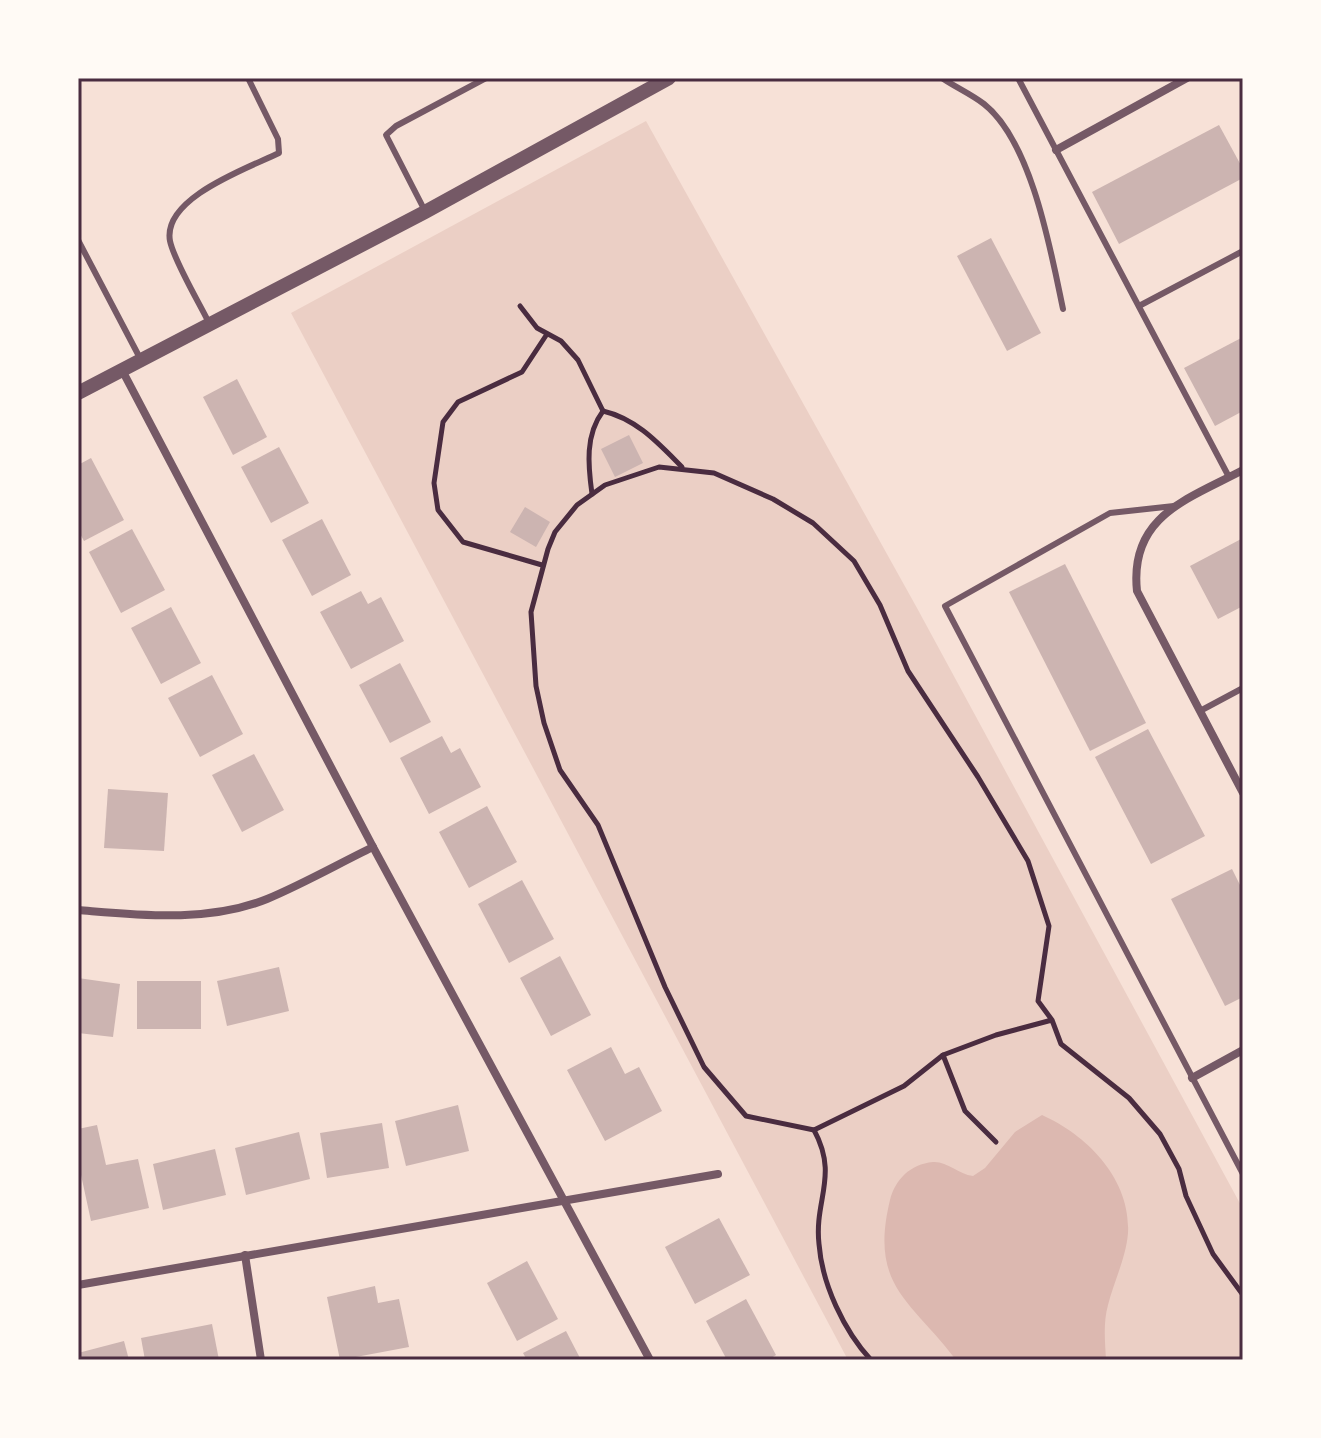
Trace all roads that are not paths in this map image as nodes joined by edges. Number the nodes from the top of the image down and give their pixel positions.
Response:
1 (248, 78) edge
2 (486, 78) edge
3 (669, 78) edge
4 (942, 78) edge
5 (1018, 78) edge
6 (1187, 78) edge
7 (1056, 150) junction
8 (425, 212) junction
9 (78, 240) edge
10 (1243, 251) edge
11 (1139, 306) junction
12 (1063, 309) dead end
13 (210, 325) junction
14 (141, 360) junction
15 (122, 370) junction
16 (78, 393) edge
17 (1243, 470) edge
18 (1229, 477) junction
19 (1174, 506) junction
20 (1243, 688) edge
21 (1200, 711) junction
22 (1243, 793) edge
23 (373, 847) junction
24 (78, 910) edge
25 (1243, 1050) edge
26 (1192, 1078) junction
27 (718, 1174) dead end
28 (1243, 1174) edge
29 (566, 1200) junction
30 (245, 1255) junction
31 (78, 1285) edge
32 (261, 1360) edge
33 (650, 1360) edge

1 - 13 lane
2 - 8 lane
3 - 8 street
4 - 12 lane
5 - 7 lane
6 - 7 street
7 - 11 lane
8 - 13 street
9 - 14 lane
10 - 11 lane
11 - 18 lane
13 - 14 street
14 - 15 street
15 - 16 street
15 - 23 street
17 - 18 street
18 - 19 street
19 - 21 street
19 - 26 lane
20 - 21 lane
21 - 22 street
23 - 24 street
23 - 29 street
25 - 26 street
26 - 28 lane
27 - 29 street
29 - 30 street
29 - 33 street
30 - 31 street
30 - 32 street

